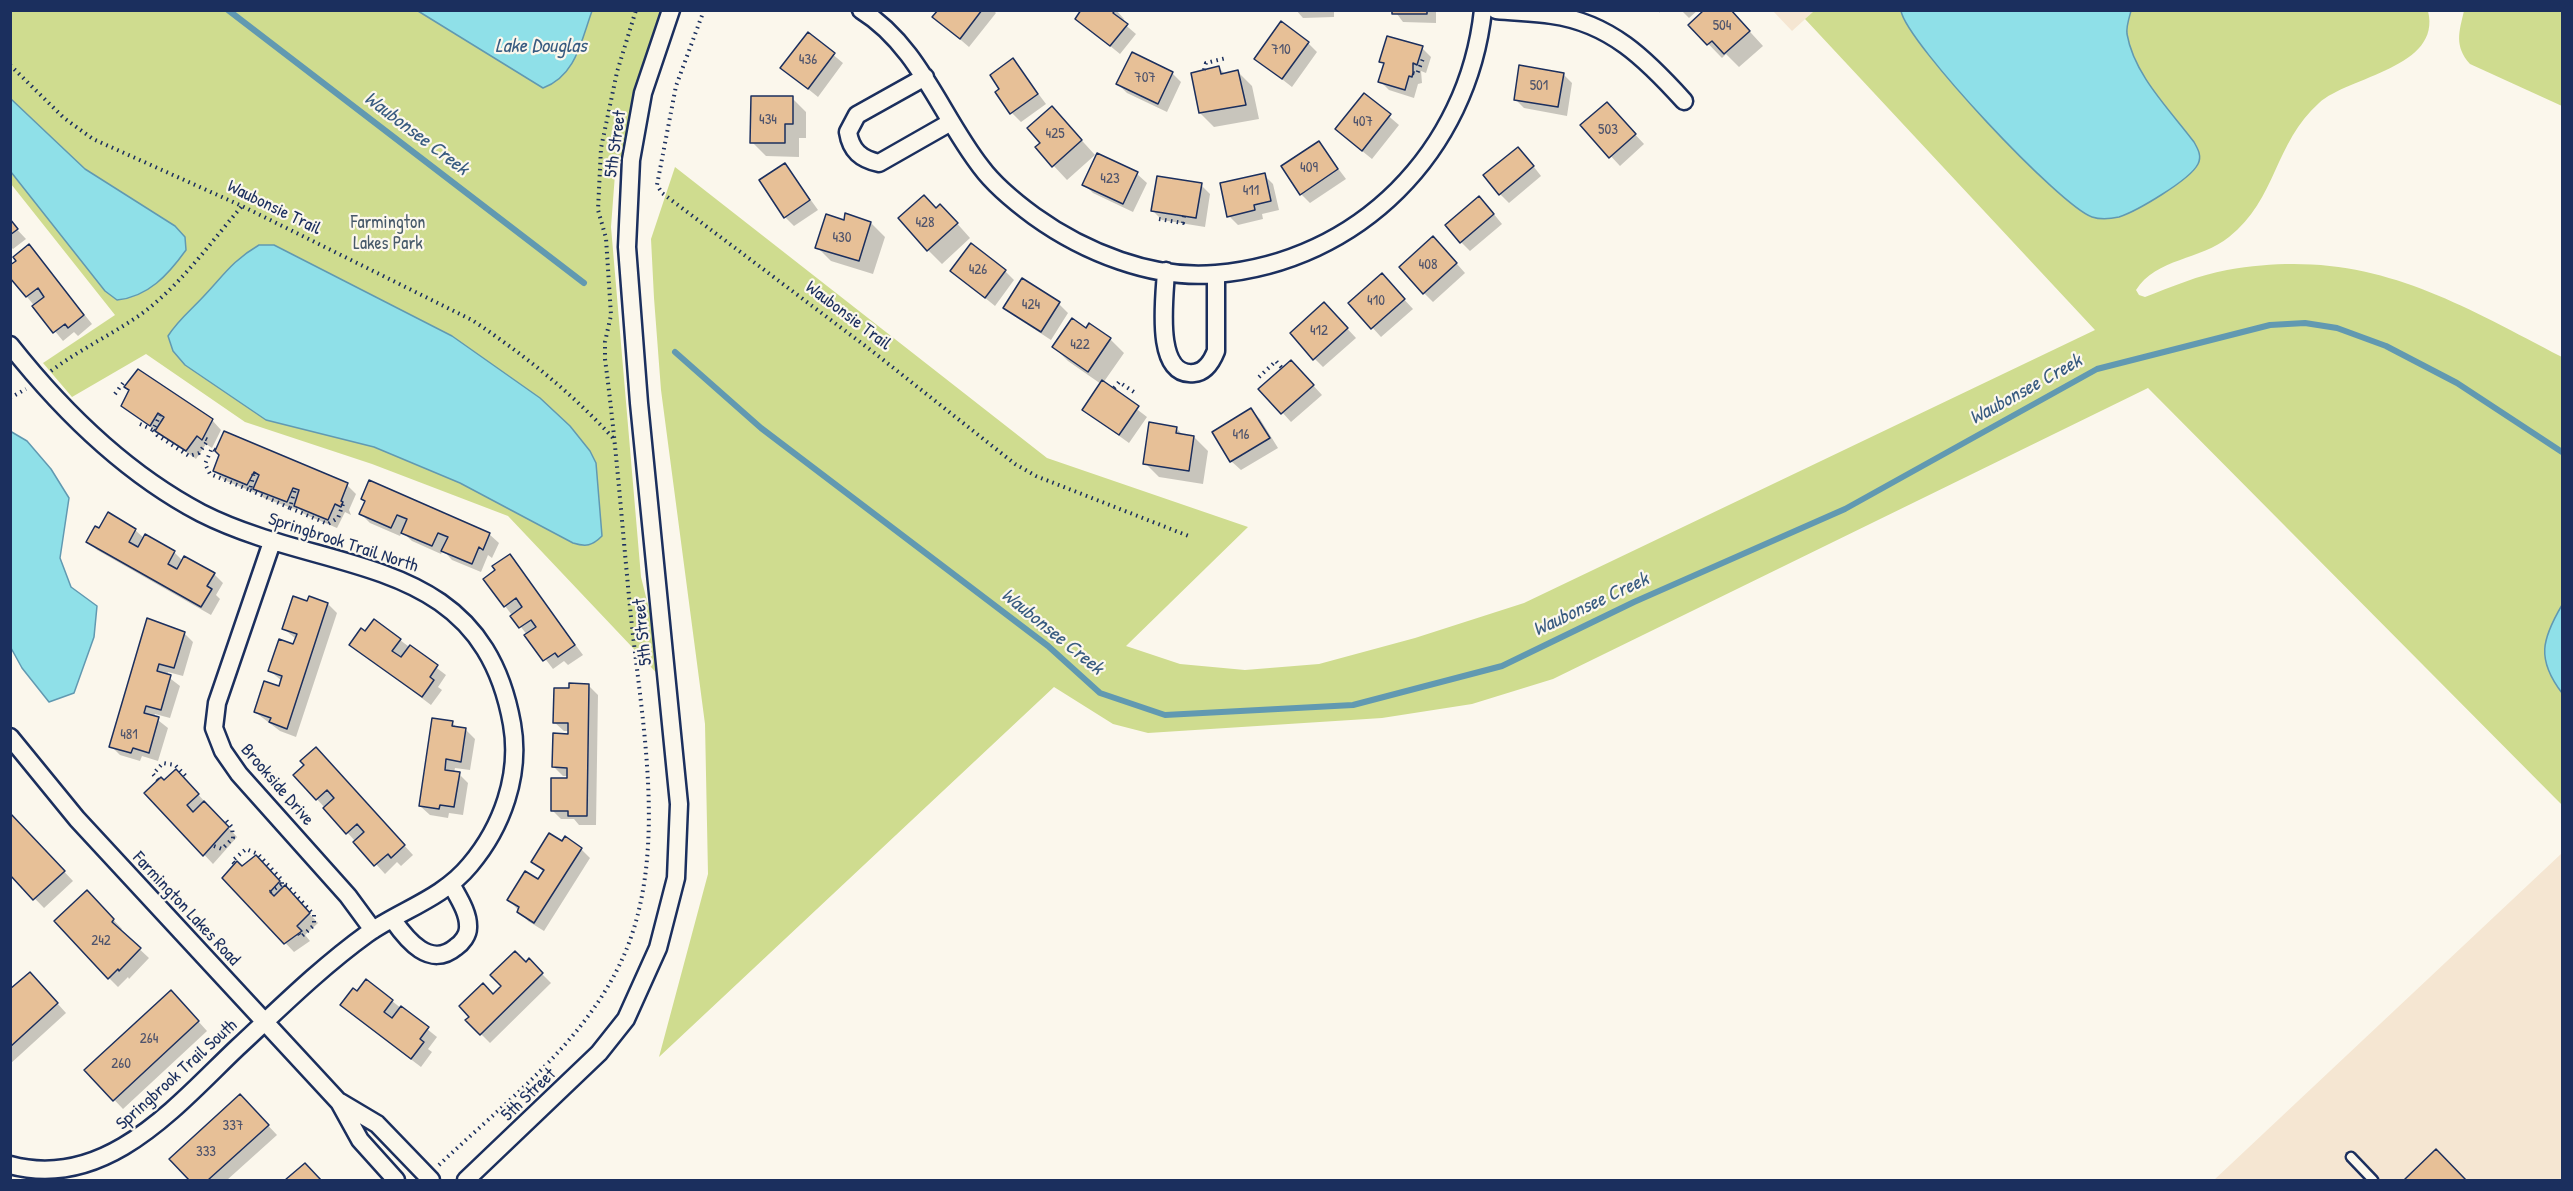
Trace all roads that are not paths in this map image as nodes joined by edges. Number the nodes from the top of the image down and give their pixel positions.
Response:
1 (671, 10) edge
2 (1483, 10) edge
3 (1496, 10) edge
4 (867, 12) edge
5 (925, 77) junction
6 (1684, 101) dead end
7 (951, 122) junction
8 (1166, 271) junction
9 (1216, 274) junction
10 (10, 345) edge
11 (272, 542) junction
12 (10, 737) edge
13 (451, 884) junction
14 (393, 920) junction
15 (373, 930) junction
16 (264, 1022) junction
17 (339, 1102) junction
18 (2351, 1157) dead end
19 (10, 1165) edge
20 (434, 1174) edge
21 (396, 1180) edge
22 (466, 1180) edge
23 (2373, 1180) edge

1 - 22 street, 5th Street
2 - 9 street
3 - 6 street
4 - 5 street
5 - 7 street
5 - 7 street
7 - 8 street
8 - 9 street
8 - 9 street
10 - 11 street, Springbrook Trail North
11 - 13 street, Springbrook Trail North
11 - 15 street, Brookside Drive
12 - 16 street, Farmington Lakes Road
13 - 14 street, Springbrook Trail North
13 - 14 street
14 - 15 street, Springbrook Trail North
15 - 16 street, Springbrook Trail North
16 - 17 street, Farmington Lakes Road
16 - 19 street, Springbrook Trail South
17 - 20 street, Farmington Lakes Road
17 - 21 street, Farmington Lakes Road
18 - 23 lane

